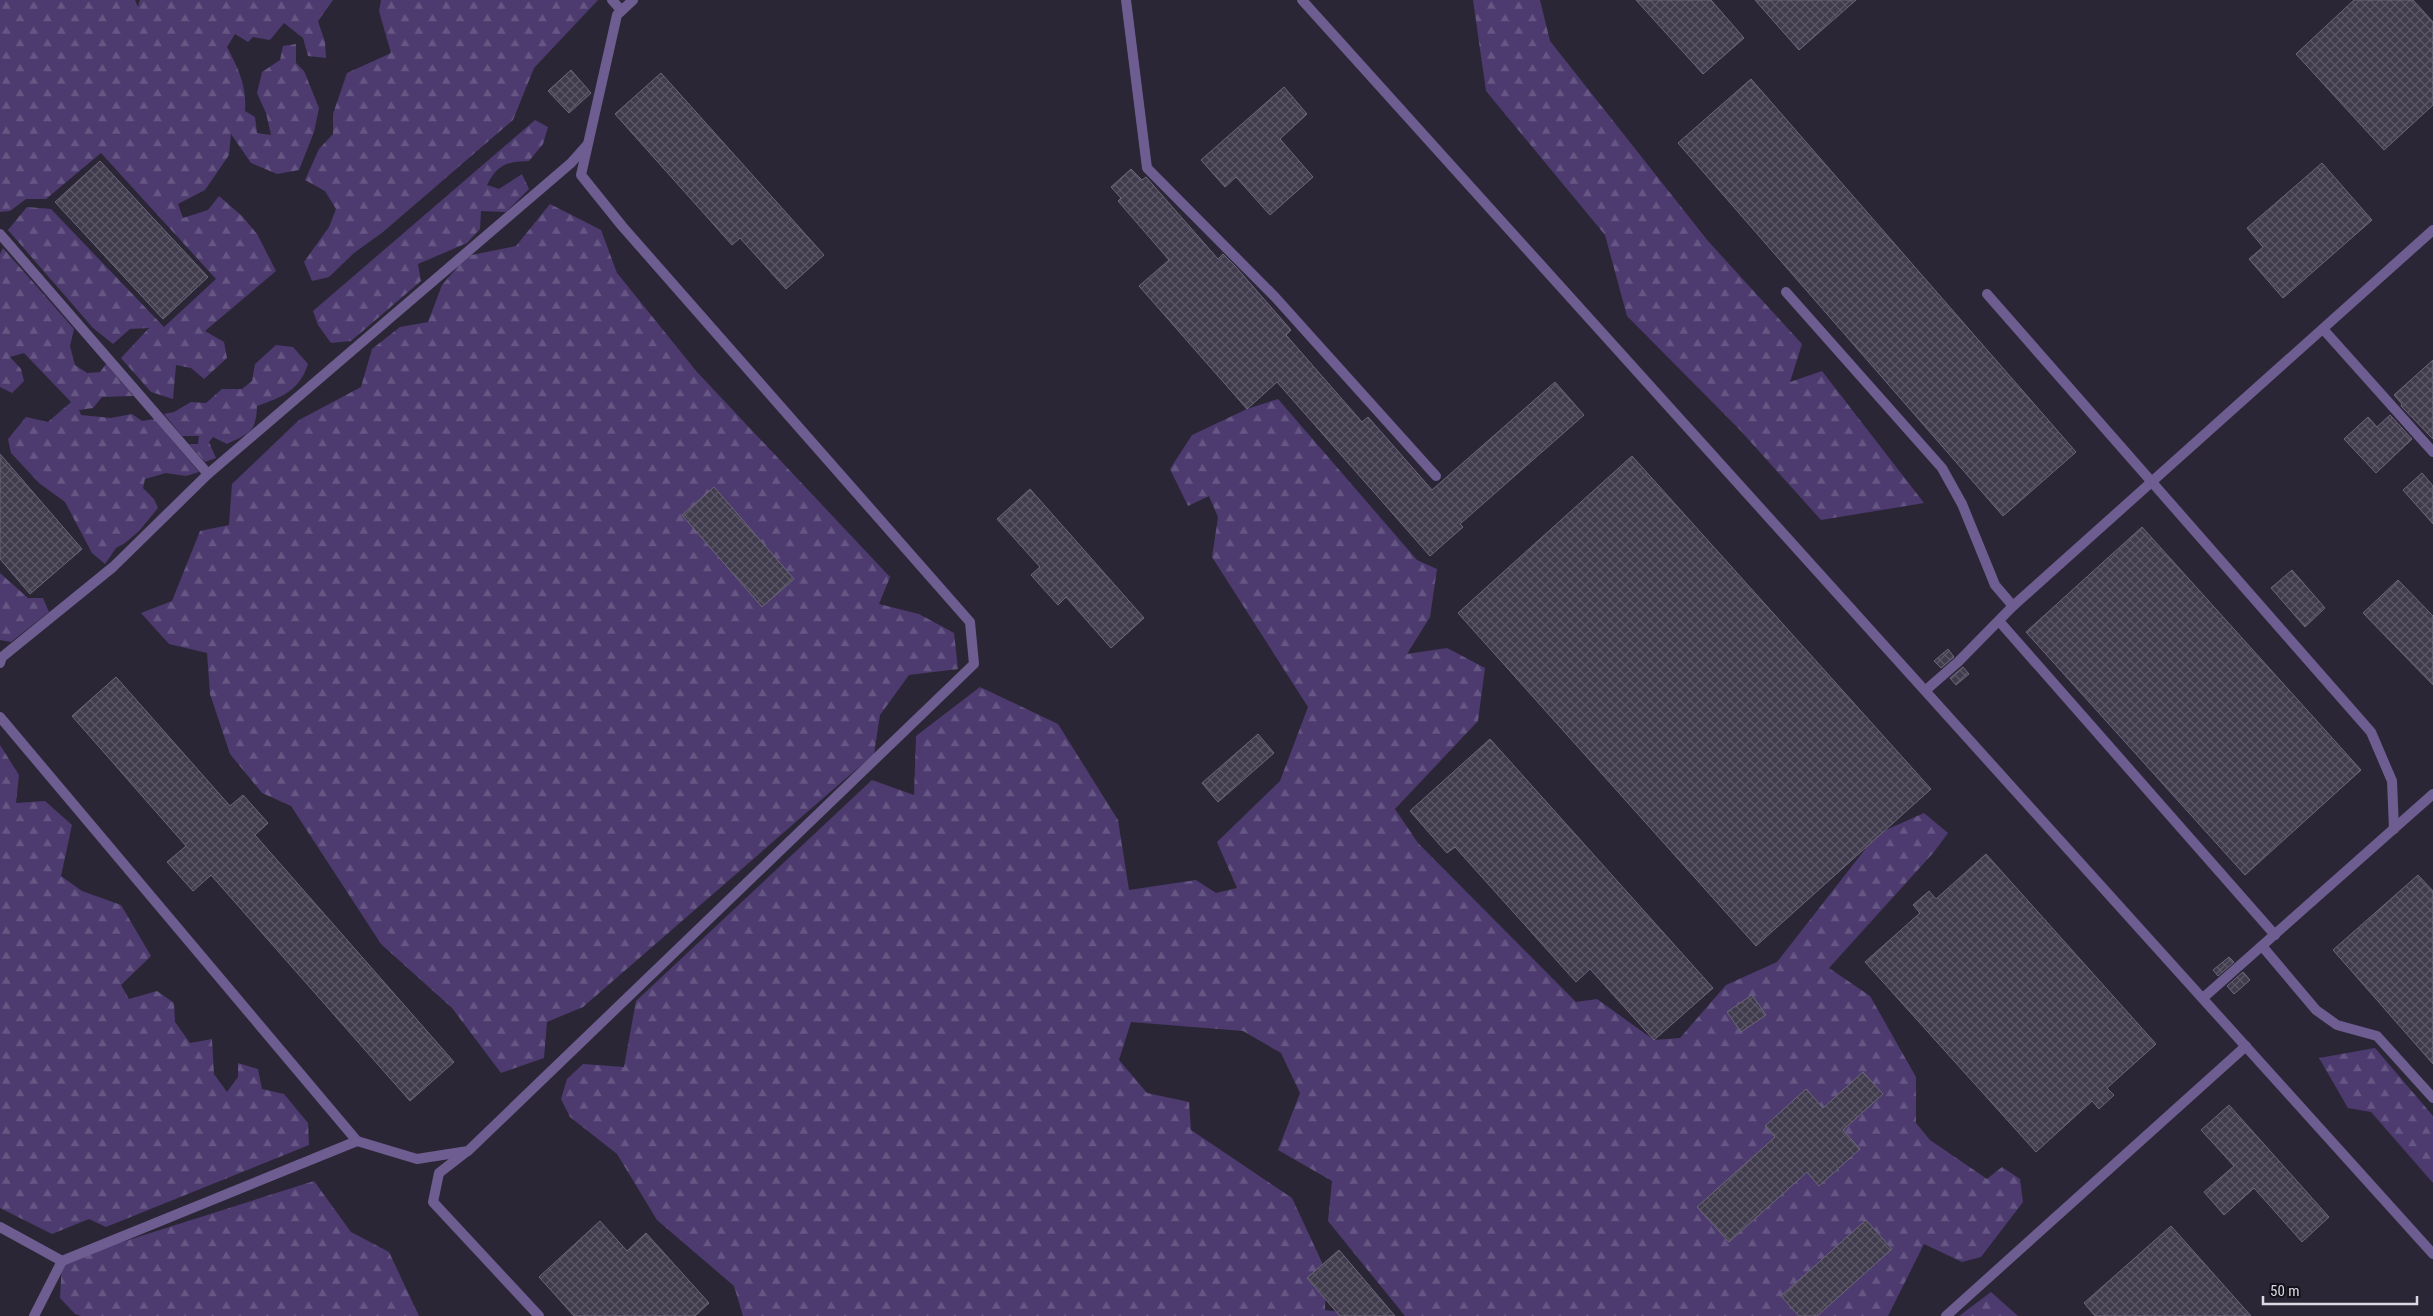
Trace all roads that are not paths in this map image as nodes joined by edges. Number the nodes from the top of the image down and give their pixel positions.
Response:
1 (612, 0) edge
2 (633, 0) edge
3 (1126, 0) edge
4 (1302, 0) edge
5 (621, 10) junction
6 (588, 144) junction
7 (2433, 230) edge
8 (0, 234) edge
9 (1786, 292) dead end
10 (1987, 294) dead end
11 (2323, 329) junction
12 (2433, 452) edge
13 (208, 474) junction
14 (1436, 476) dead end
15 (2153, 481) junction
16 (2013, 606) junction
17 (1999, 621) junction
18 (1, 658) edge
19 (1926, 690) junction
20 (0, 717) edge
21 (2433, 794) edge
22 (2394, 829) junction
23 (2275, 935) junction
24 (2262, 946) junction
25 (2203, 998) junction
26 (2246, 1046) junction
27 (2433, 1098) edge
28 (357, 1141) junction
29 (468, 1151) junction
30 (0, 1227) edge
31 (2433, 1254) edge
32 (62, 1262) junction
33 (34, 1316) edge
34 (539, 1316) edge
35 (1946, 1316) edge

1 - 5 lane
2 - 5 lane
3 - 14 lane
4 - 19 lane
5 - 6 lane
6 - 13 lane
6 - 29 lane
7 - 11 lane
8 - 13 lane
9 - 16 lane
10 - 15 lane
11 - 12 lane
11 - 15 lane
13 - 18 lane
15 - 16 lane
15 - 22 lane
16 - 17 lane
17 - 19 lane
17 - 23 lane
19 - 25 lane
20 - 28 lane
21 - 22 lane
22 - 23 lane
23 - 24 lane
24 - 25 lane
24 - 27 lane
25 - 26 lane
26 - 31 lane
26 - 35 lane
28 - 29 lane
28 - 32 lane
29 - 34 lane
30 - 32 lane
32 - 33 lane

